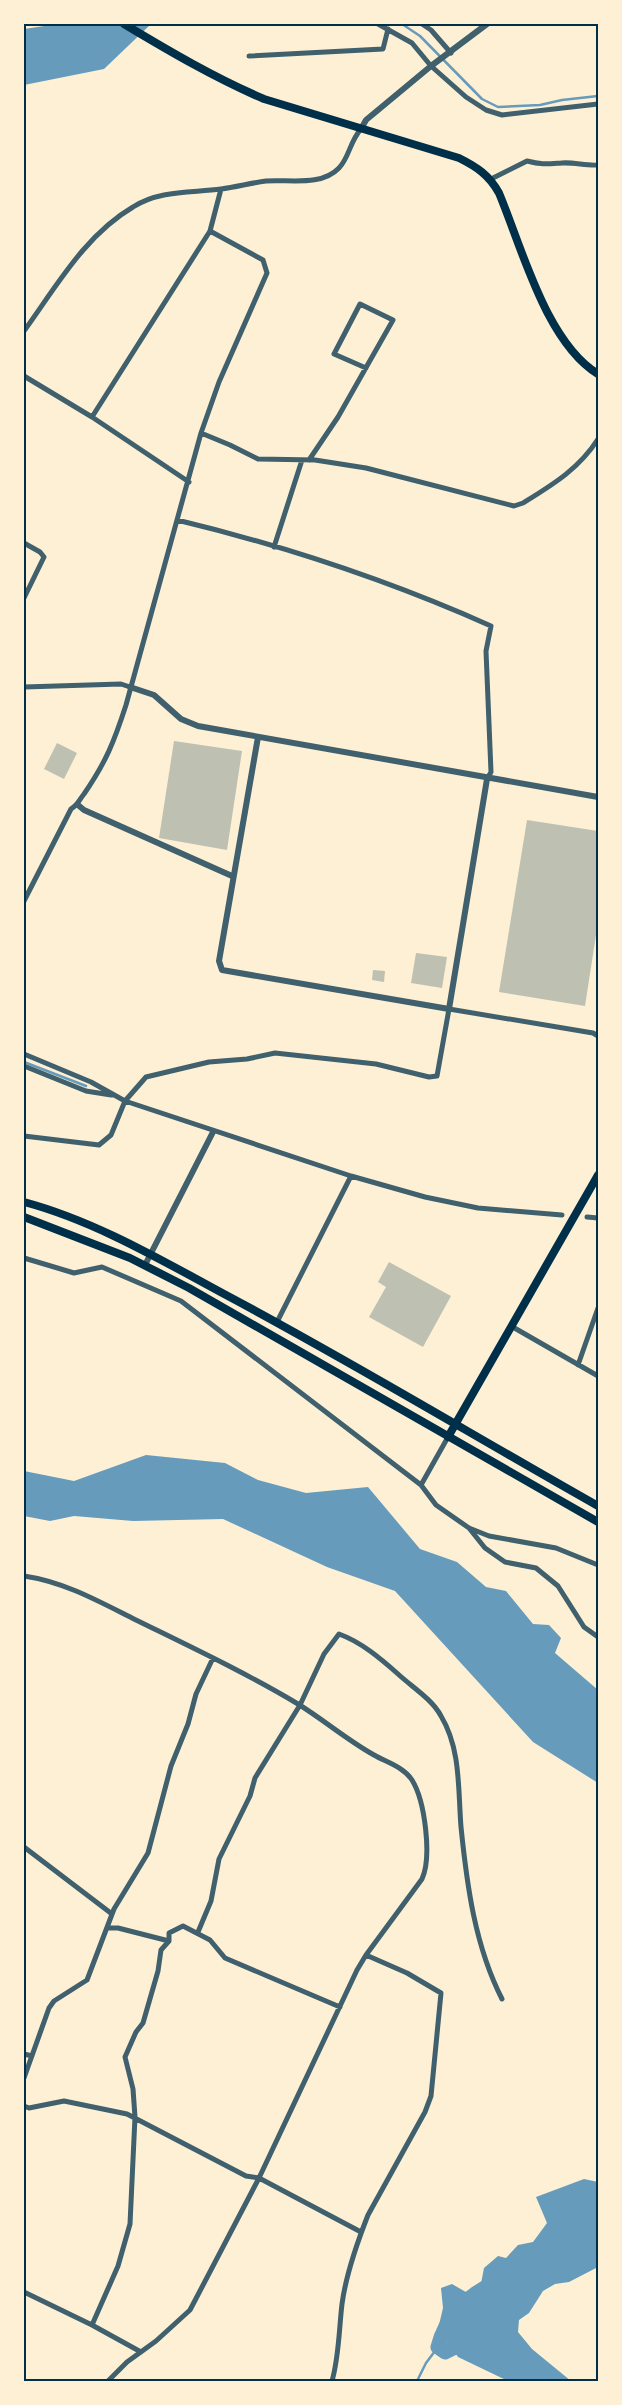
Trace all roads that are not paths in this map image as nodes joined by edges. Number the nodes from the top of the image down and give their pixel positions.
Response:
1 (124, 24) edge
2 (378, 24) edge
3 (422, 24) edge
4 (487, 24) edge
5 (388, 29) junction
6 (451, 53) junction
7 (249, 56) dead end
8 (434, 64) junction
9 (598, 104) edge
10 (361, 129) junction
11 (598, 165) edge
12 (491, 179) junction
13 (221, 189) junction
14 (210, 231) junction
15 (24, 331) edge
16 (366, 368) junction
17 (598, 374) edge
18 (24, 376) edge
19 (92, 418) junction
20 (201, 433) junction
21 (598, 439) edge
22 (306, 460) junction
23 (189, 482) junction
24 (177, 520) junction
25 (24, 543) edge
26 (274, 546) junction
27 (24, 598) edge
28 (24, 687) edge
29 (130, 687) junction
30 (258, 737) junction
31 (487, 779) junction
32 (598, 797) edge
33 (78, 804) junction
34 (232, 876) junction
35 (24, 900) edge
36 (449, 1009) junction
37 (598, 1036) edge
38 (24, 1054) edge
39 (24, 1066) edge
40 (114, 1095) junction
41 (124, 1101) junction
42 (213, 1132) junction
43 (24, 1136) edge
44 (598, 1175) edge
45 (351, 1176) junction
46 (24, 1202) edge
47 (562, 1215) dead end
48 (24, 1217) edge
49 (587, 1217) dead end
50 (598, 1218) edge
51 (150, 1255) junction
52 (24, 1258) edge
53 (145, 1266) junction
54 (598, 1308) edge
55 (277, 1322) junction
56 (511, 1326) junction
57 (578, 1365) junction
58 (598, 1376) edge
59 (455, 1424) junction
60 (448, 1437) junction
61 (421, 1485) junction
62 (598, 1506) edge
63 (598, 1522) edge
64 (469, 1528) junction
65 (598, 1565) edge
66 (24, 1576) edge
67 (598, 1637) edge
68 (213, 1658) junction
69 (300, 1705) junction
70 (24, 1847) edge
71 (112, 1914) junction
72 (108, 1928) junction
73 (198, 1932) junction
74 (169, 1941) junction
75 (366, 1955) junction
76 (502, 1999) dead end
77 (340, 2007) junction
78 (24, 2054) edge
79 (32, 2056) junction
80 (24, 2078) edge
81 (24, 2106) edge
82 (135, 2117) junction
83 (259, 2178) junction
84 (362, 2232) junction
85 (24, 2292) edge
86 (92, 2325) junction
87 (141, 2352) junction
88 (108, 2381) edge
89 (332, 2381) edge

1 - 10 main road
2 - 5 street
3 - 6 street
4 - 6 street
5 - 7 street
5 - 8 street
6 - 8 street
8 - 9 street
8 - 10 street
10 - 12 main road
10 - 13 street
11 - 12 street
12 - 17 main road
13 - 14 street
13 - 15 street
14 - 19 street
14 - 20 street
16 - 16 street
16 - 22 street
18 - 19 street
19 - 23 street
20 - 22 street
20 - 23 street
21 - 22 street
22 - 26 street
23 - 24 street
24 - 26 street
24 - 29 street
25 - 27 street
26 - 31 street
28 - 29 street
29 - 30 street
29 - 33 street
30 - 31 street
30 - 34 street
31 - 32 street
31 - 36 street
33 - 34 street
33 - 35 street
34 - 36 street
36 - 37 street
36 - 41 street
38 - 40 street
39 - 40 street
40 - 41 street
41 - 42 street
41 - 43 street
42 - 45 street
42 - 51 street
44 - 56 main road
45 - 47 street
45 - 55 street
46 - 51 main road
48 - 53 main road
49 - 50 street
51 - 53 street
51 - 55 main road
52 - 61 street
53 - 60 main road
54 - 57 street
55 - 59 main road
56 - 57 street
56 - 59 main road
57 - 58 street
59 - 60 main road
59 - 62 main road
60 - 61 street
60 - 63 main road
61 - 64 street
64 - 65 street
64 - 67 street
66 - 68 street
68 - 69 street
68 - 71 street
69 - 73 street
69 - 75 street
69 - 76 street
70 - 71 street
71 - 72 street
72 - 74 street
72 - 79 street
73 - 74 street
73 - 77 street
74 - 82 street
75 - 77 street
75 - 84 street
77 - 83 street
78 - 79 street
79 - 80 street
81 - 82 street
82 - 83 street
82 - 86 street
83 - 84 street
83 - 87 street
84 - 89 street
85 - 86 street
86 - 87 street
87 - 88 street

